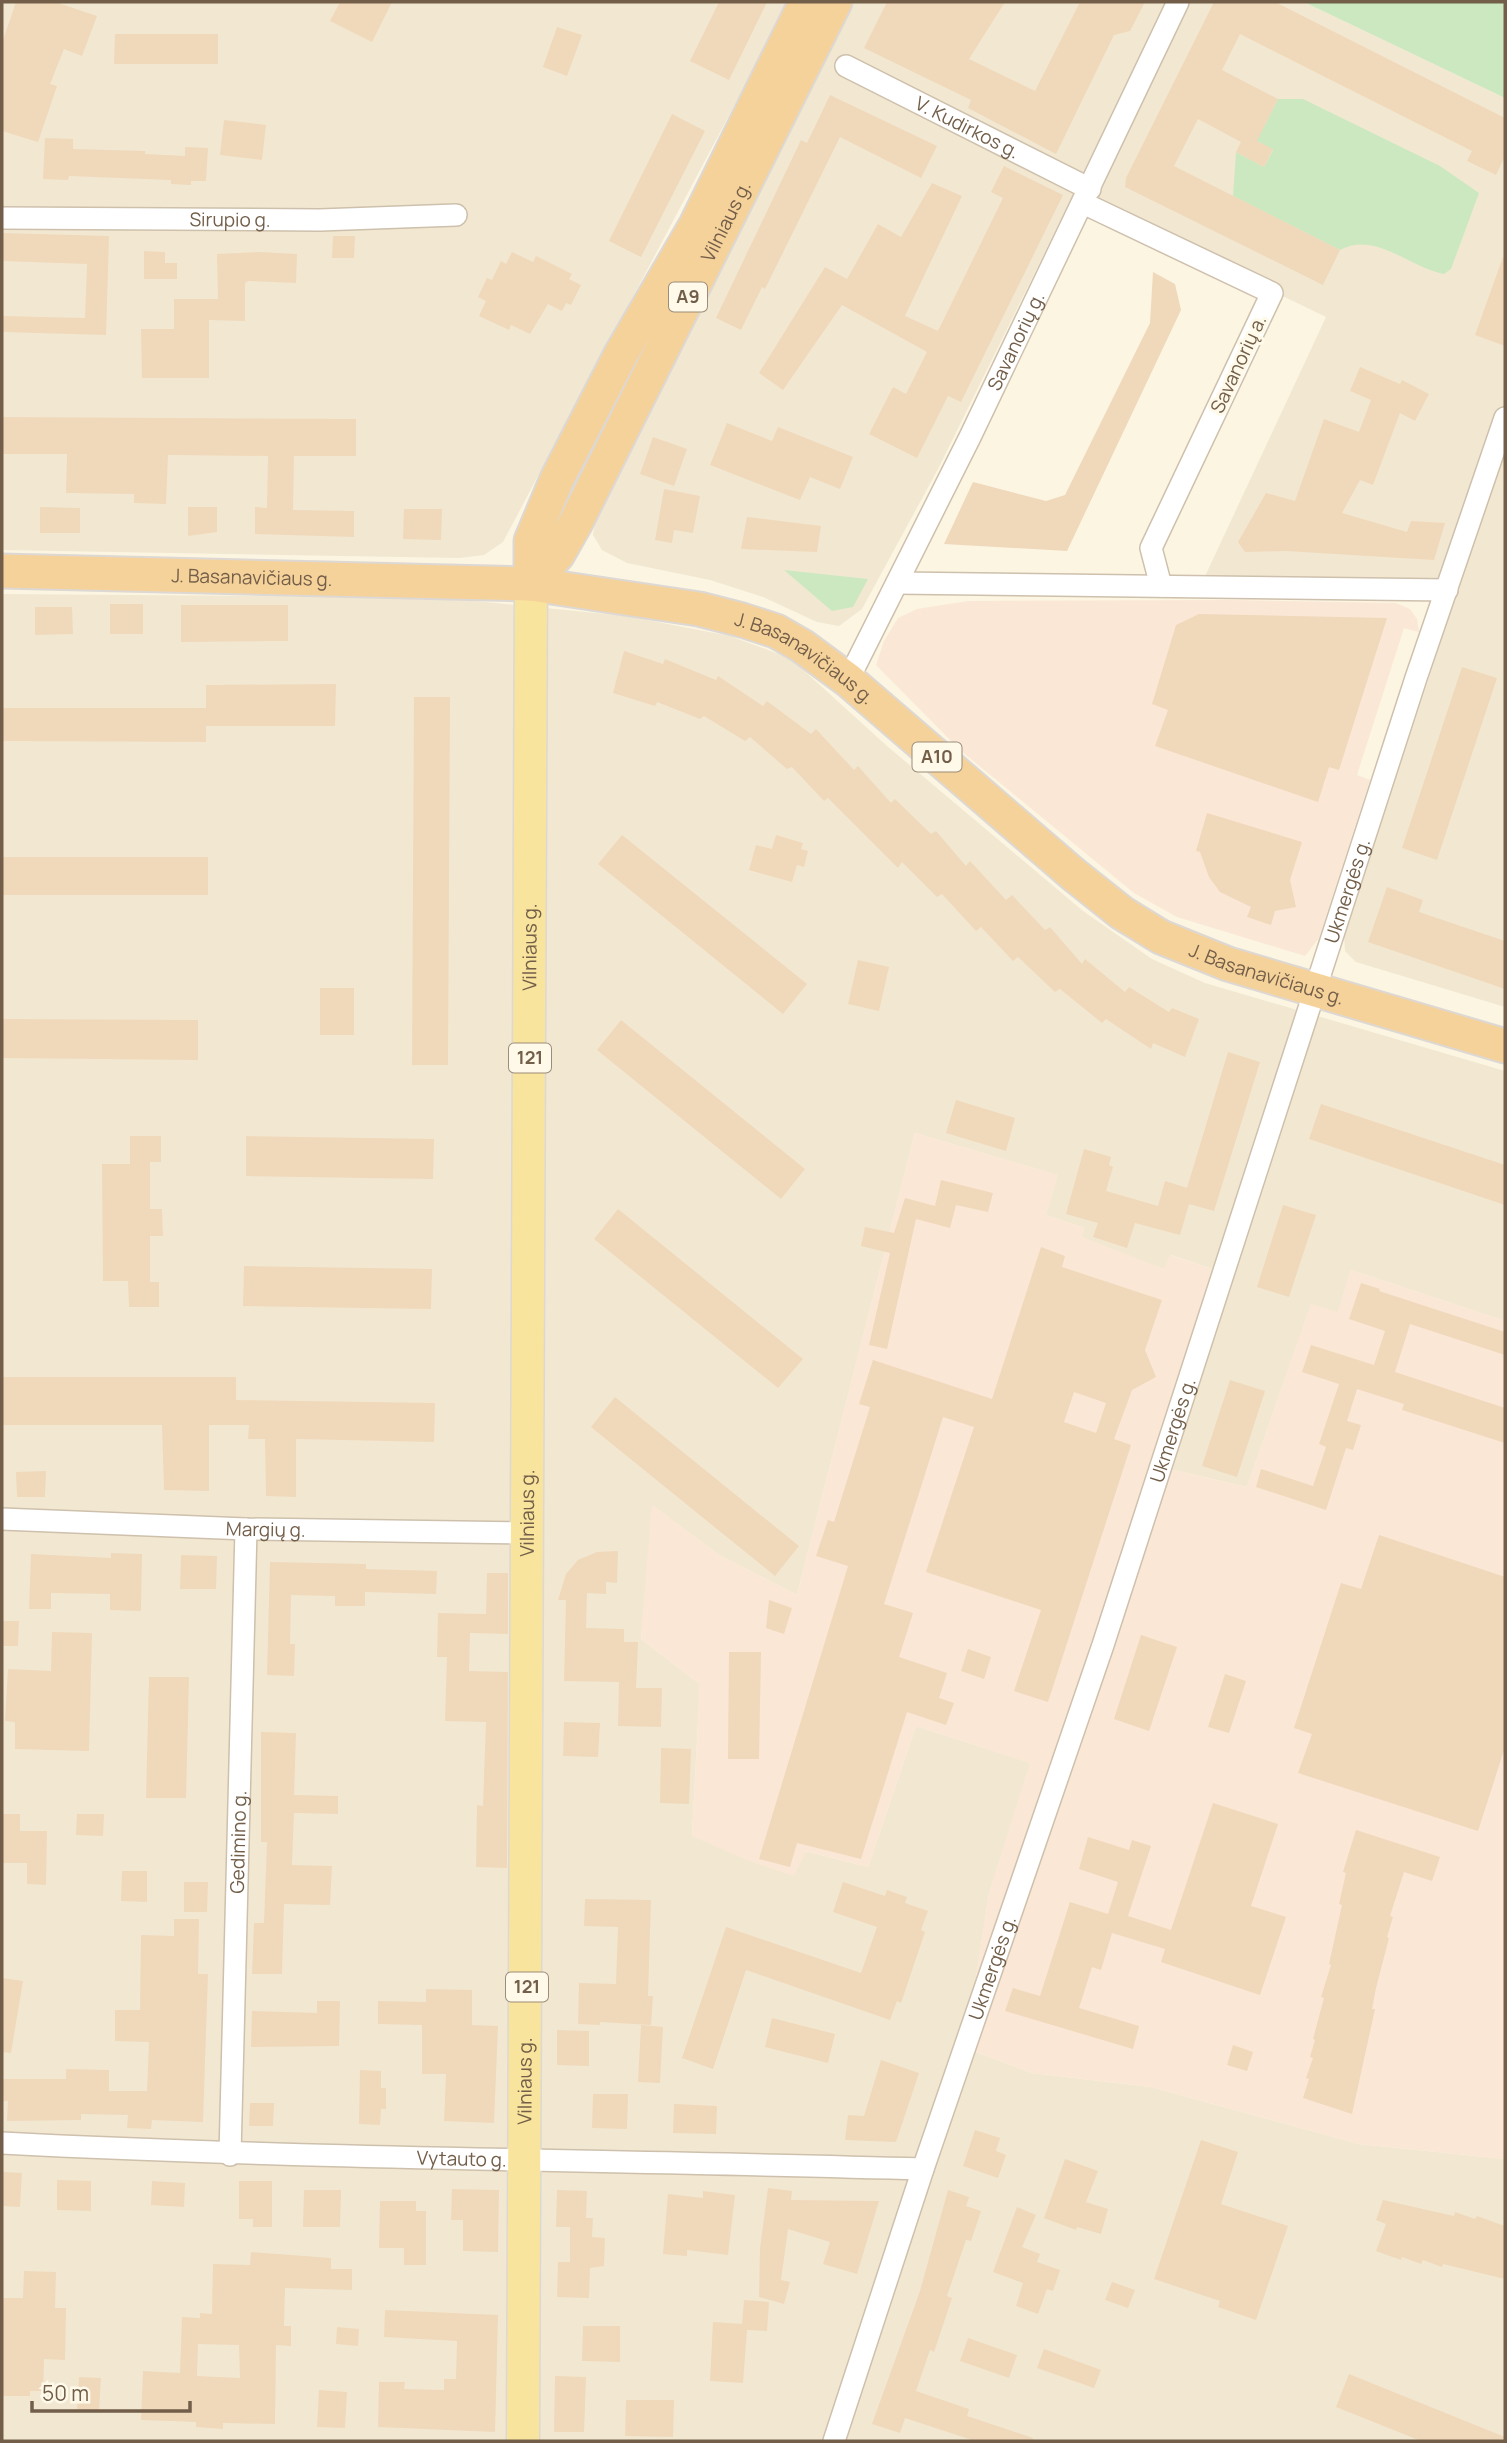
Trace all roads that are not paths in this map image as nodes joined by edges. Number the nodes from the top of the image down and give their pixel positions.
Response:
1 (806, 2) edge
2 (835, 2) edge
3 (1178, 2) edge
4 (846, 66) dead end
5 (1087, 196) junction
6 (456, 215) dead end
7 (2, 218) edge
8 (1505, 418) edge
9 (2, 571) edge
10 (897, 583) junction
11 (531, 584) junction
12 (1161, 586) junction
13 (1447, 590) junction
14 (848, 680) junction
15 (1316, 988) junction
16 (1505, 1046) edge
17 (2, 1519) edge
18 (246, 1529) junction
19 (529, 1533) junction
20 (2, 2143) edge
21 (230, 2155) junction
22 (526, 2158) junction
23 (923, 2169) junction
24 (523, 2441) edge
25 (834, 2441) edge

1 - 11 highway, Vilniaus g. / A9
2 - 11 highway, Vilniaus g. / A9
3 - 5 street, Savanorių g.
4 - 5 street, V. Kudirkos g.
5 - 10 street, Savanorių g.
5 - 12 street, Savanorių a.
6 - 7 street, Sirupio g.
8 - 13 street, Ukmergės g.
9 - 11 highway, J. Basanavičiaus g.
10 - 12 street
10 - 14 street, Savanorių g.
11 - 14 highway, J. Basanavičiaus g. / A10
11 - 19 main road, Vilniaus g. / 121
12 - 13 street
13 - 15 street, Ukmergės g.
14 - 15 highway, J. Basanavičiaus g. / A10
15 - 16 highway, J. Basanavičiaus g. / A10
15 - 23 street, Ukmergės g.
17 - 18 street, Margių g.
18 - 19 street, Margių g.
18 - 21 street, Gedimino g.
19 - 22 main road, Vilniaus g. / 121
20 - 21 street, Vytauto g.
21 - 22 street, Vytauto g.
22 - 23 street, Vytauto g.
22 - 24 main road, Vilniaus g. / 121
23 - 25 street, Ukmergės g.

